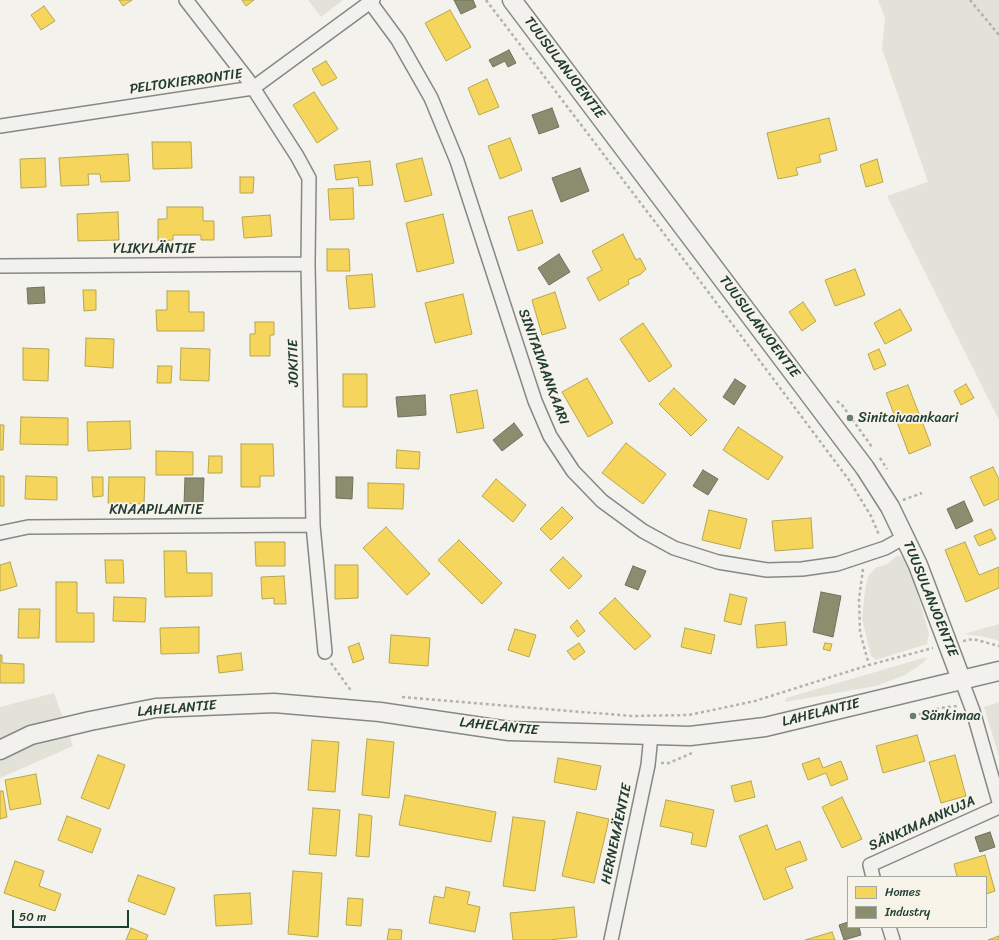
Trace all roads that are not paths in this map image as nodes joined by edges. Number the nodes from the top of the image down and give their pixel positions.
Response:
1 (186, 0) edge
2 (512, 0) edge
3 (372, 1) edge
4 (253, 88) junction
5 (0, 126) edge
6 (308, 264) junction
7 (0, 266) edge
8 (313, 525) junction
9 (0, 533) edge
10 (905, 537) junction
11 (324, 652) road end
12 (999, 671) edge
13 (961, 679) junction
14 (651, 735) junction
15 (0, 750) edge
16 (999, 802) edge
17 (999, 808) edge
18 (873, 876) edge
19 (889, 928) edge
20 (610, 940) edge
21 (893, 940) edge

1 - 4 street, JOKITIE
2 - 10 main road, TUUSULANJOENTIE
3 - 4 street, PELTOKIERRONTIE
3 - 10 street, SINITAIVAANKAARI
4 - 5 street, PELTOKIERRONTIE
4 - 6 street, JOKITIE
6 - 7 street, YLIKYLÄNTIE
6 - 8 street, JOKITIE
8 - 9 street, KNAAPILANTIE
8 - 11 street, JOKITIE
10 - 13 main road, TUUSULANJOENTIE
12 - 13 main road, LAHELANTIE
13 - 14 main road, LAHELANTIE
13 - 16 street
14 - 15 main road, LAHELANTIE
14 - 20 street, HERNEMÄENTIE
17 - 18 street, SÄNKIMAANKUJA
19 - 21 street

